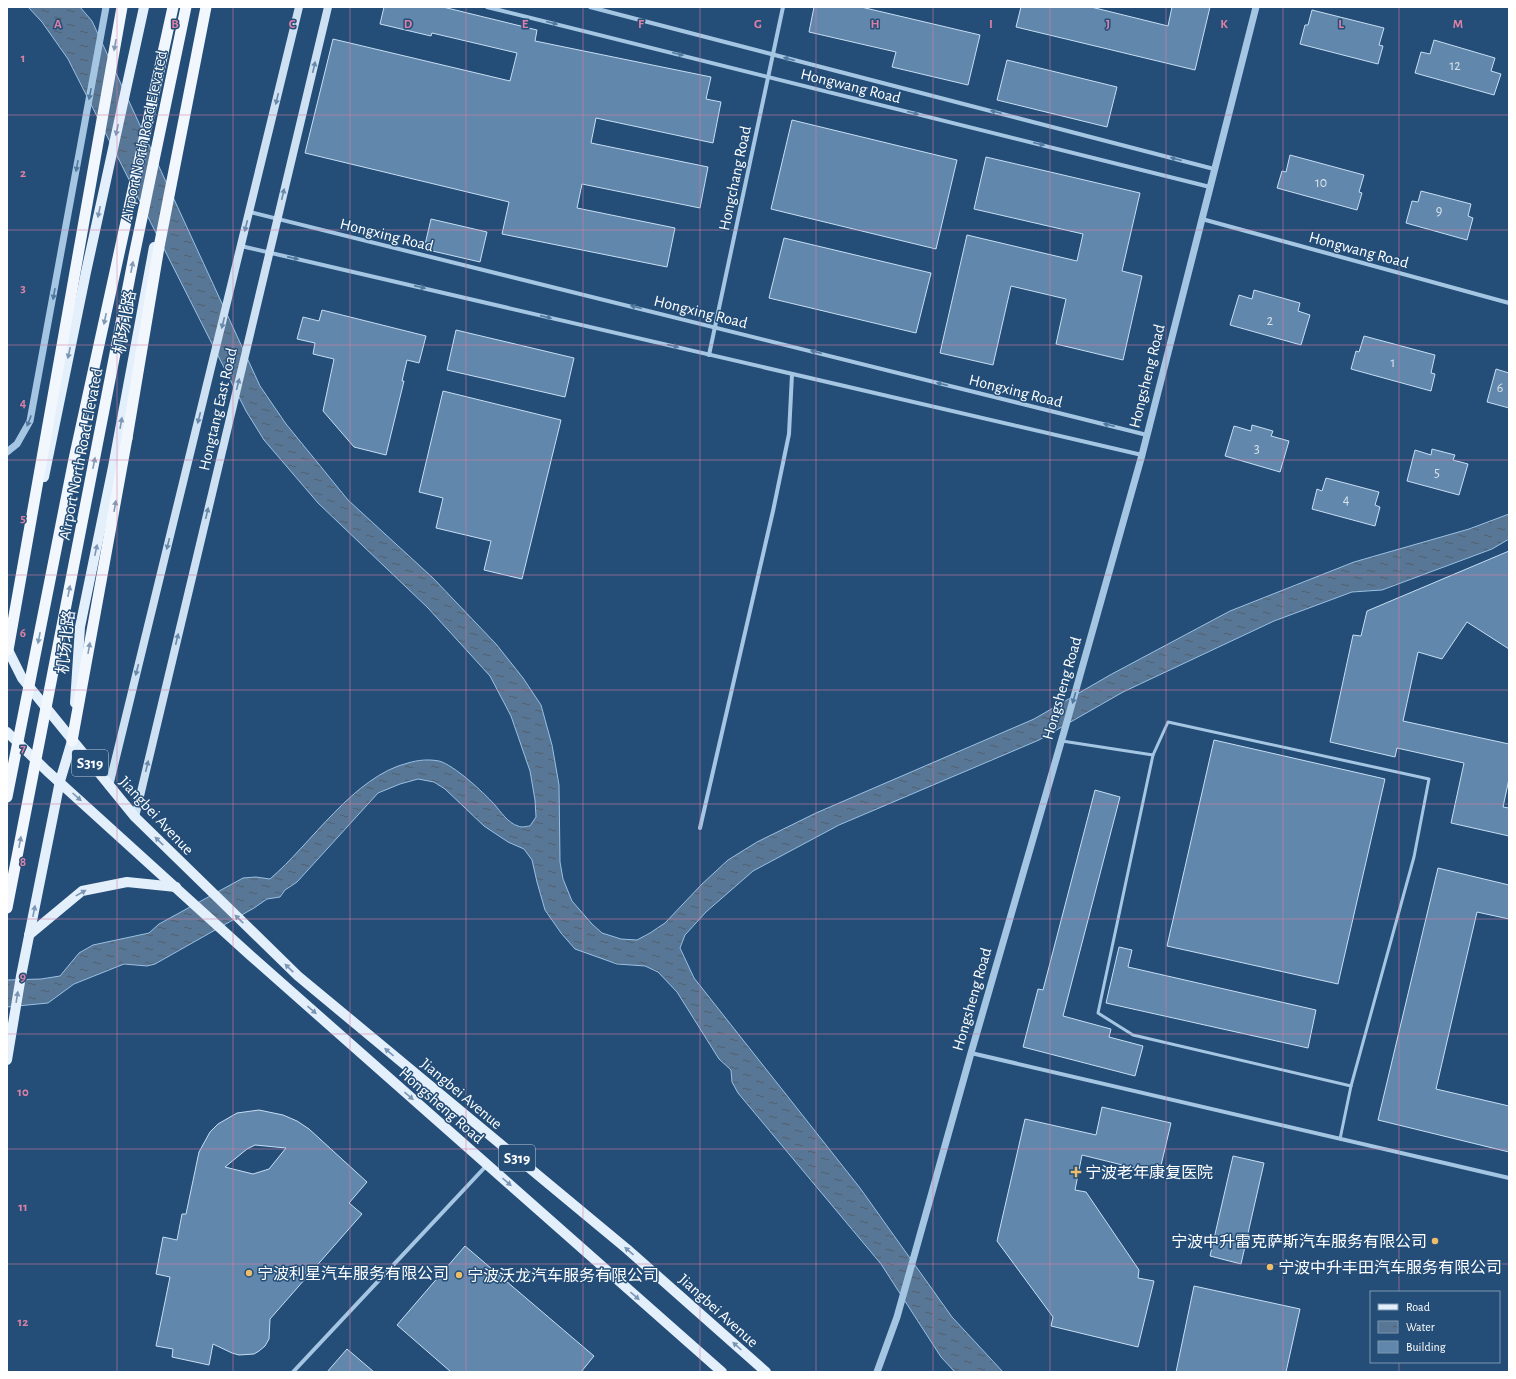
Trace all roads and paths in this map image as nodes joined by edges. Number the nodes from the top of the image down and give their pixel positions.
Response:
1 (106, 7) edge
2 (122, 7) edge
3 (144, 7) edge
4 (174, 7) edge
5 (186, 7) edge
6 (206, 7) edge
7 (209, 7) edge
8 (299, 7) edge
9 (328, 7) edge
10 (487, 7) edge
11 (590, 7) edge
12 (782, 7) edge
13 (1256, 7) edge
14 (772, 54) junction
15 (768, 77) junction
16 (1214, 169) junction
17 (1210, 187) junction
18 (250, 212) junction
19 (277, 219) junction
20 (1202, 219) junction
21 (241, 246) junction
22 (269, 252) junction
23 (1509, 303) edge
24 (714, 327) junction
25 (709, 354) junction
26 (792, 374) junction
27 (1147, 435) junction
28 (7, 452) edge
29 (1142, 455) junction
30 (7, 652) edge
31 (7, 732) edge
32 (72, 741) junction
33 (1062, 741) junction
34 (1153, 755) junction
35 (60, 781) junction
36 (109, 786) junction
37 (7, 797) edge
38 (134, 817) junction
39 (700, 828) dead end
40 (176, 887) junction
41 (7, 908) edge
42 (29, 935) junction
43 (971, 1053) junction
44 (7, 1060) edge
45 (1352, 1086) junction
46 (1340, 1139) junction
47 (488, 1165) junction
48 (1509, 1178) edge
49 (294, 1372) edge
50 (722, 1372) edge
51 (766, 1372) edge
52 (877, 1372) edge

1 -> 28 street
2 -> 30 highway
3 -> 30 main road
4 -> 37 highway, Airport North Road Elevated, bridge
41 -> 5 highway, Airport North Road Elevated, bridge
32 -> 6 highway, bridge
32 -> 7 main road, 机场北路
8 -> 18 main road, Hongtang East Road
19 -> 9 main road, Hongtang East Road
10 -> 15 street, Hongwang Road
11 - 14 street, Hongwang Road
12 - 14 street, Hongchang Road
13 - 16 street, Hongsheng Road
14 - 15 street, Hongchang Road
16 -> 14 street, Hongwang Road
15 -> 17 street, Hongwang Road
15 - 24 street, Hongchang Road
16 - 17 street, Hongsheng Road
17 - 20 street, Hongsheng Road
18 - 19 street, Hongxing Road
18 -> 21 main road, Hongtang East Road
19 - 22 main road, Hongtang East Road
24 -> 19 street, Hongxing Road
20 - 23 street, Hongwang Road
20 - 27 street, Hongsheng Road
21 - 22 street
21 -> 36 main road, Hongtang East Road
22 -> 25 street
38 -> 22 main road, Hongtang East Road
24 - 25 street, Hongchang Road
27 -> 24 street, Hongxing Road
25 - 26 street
26 - 29 street
26 - 39 street
27 - 29 street, Hongsheng Road
29 -> 33 street, Hongsheng Road
30 - 32 main road, Jiangbei Avenue / S319
31 - 35 main road, S319
32 - 35 main road, 机场北路
32 - 36 main road, Jiangbei Avenue / S319
33 - 34 lane
33 - 43 street, Hongsheng Road
34 - 45 lane
34 - 45 lane
35 -> 40 main road, S319
42 -> 35 main road
36 - 38 main road, Jiangbei Avenue / S319
51 -> 38 main road, Jiangbei Avenue / S319
42 -> 40 main road
40 -> 47 main road, Hongsheng Road / S319
44 -> 42 main road
43 - 46 street
43 - 52 street, Hongsheng Road
45 - 46 lane
46 - 48 street
47 - 49 street
47 -> 50 main road, Hongsheng Road / S319

